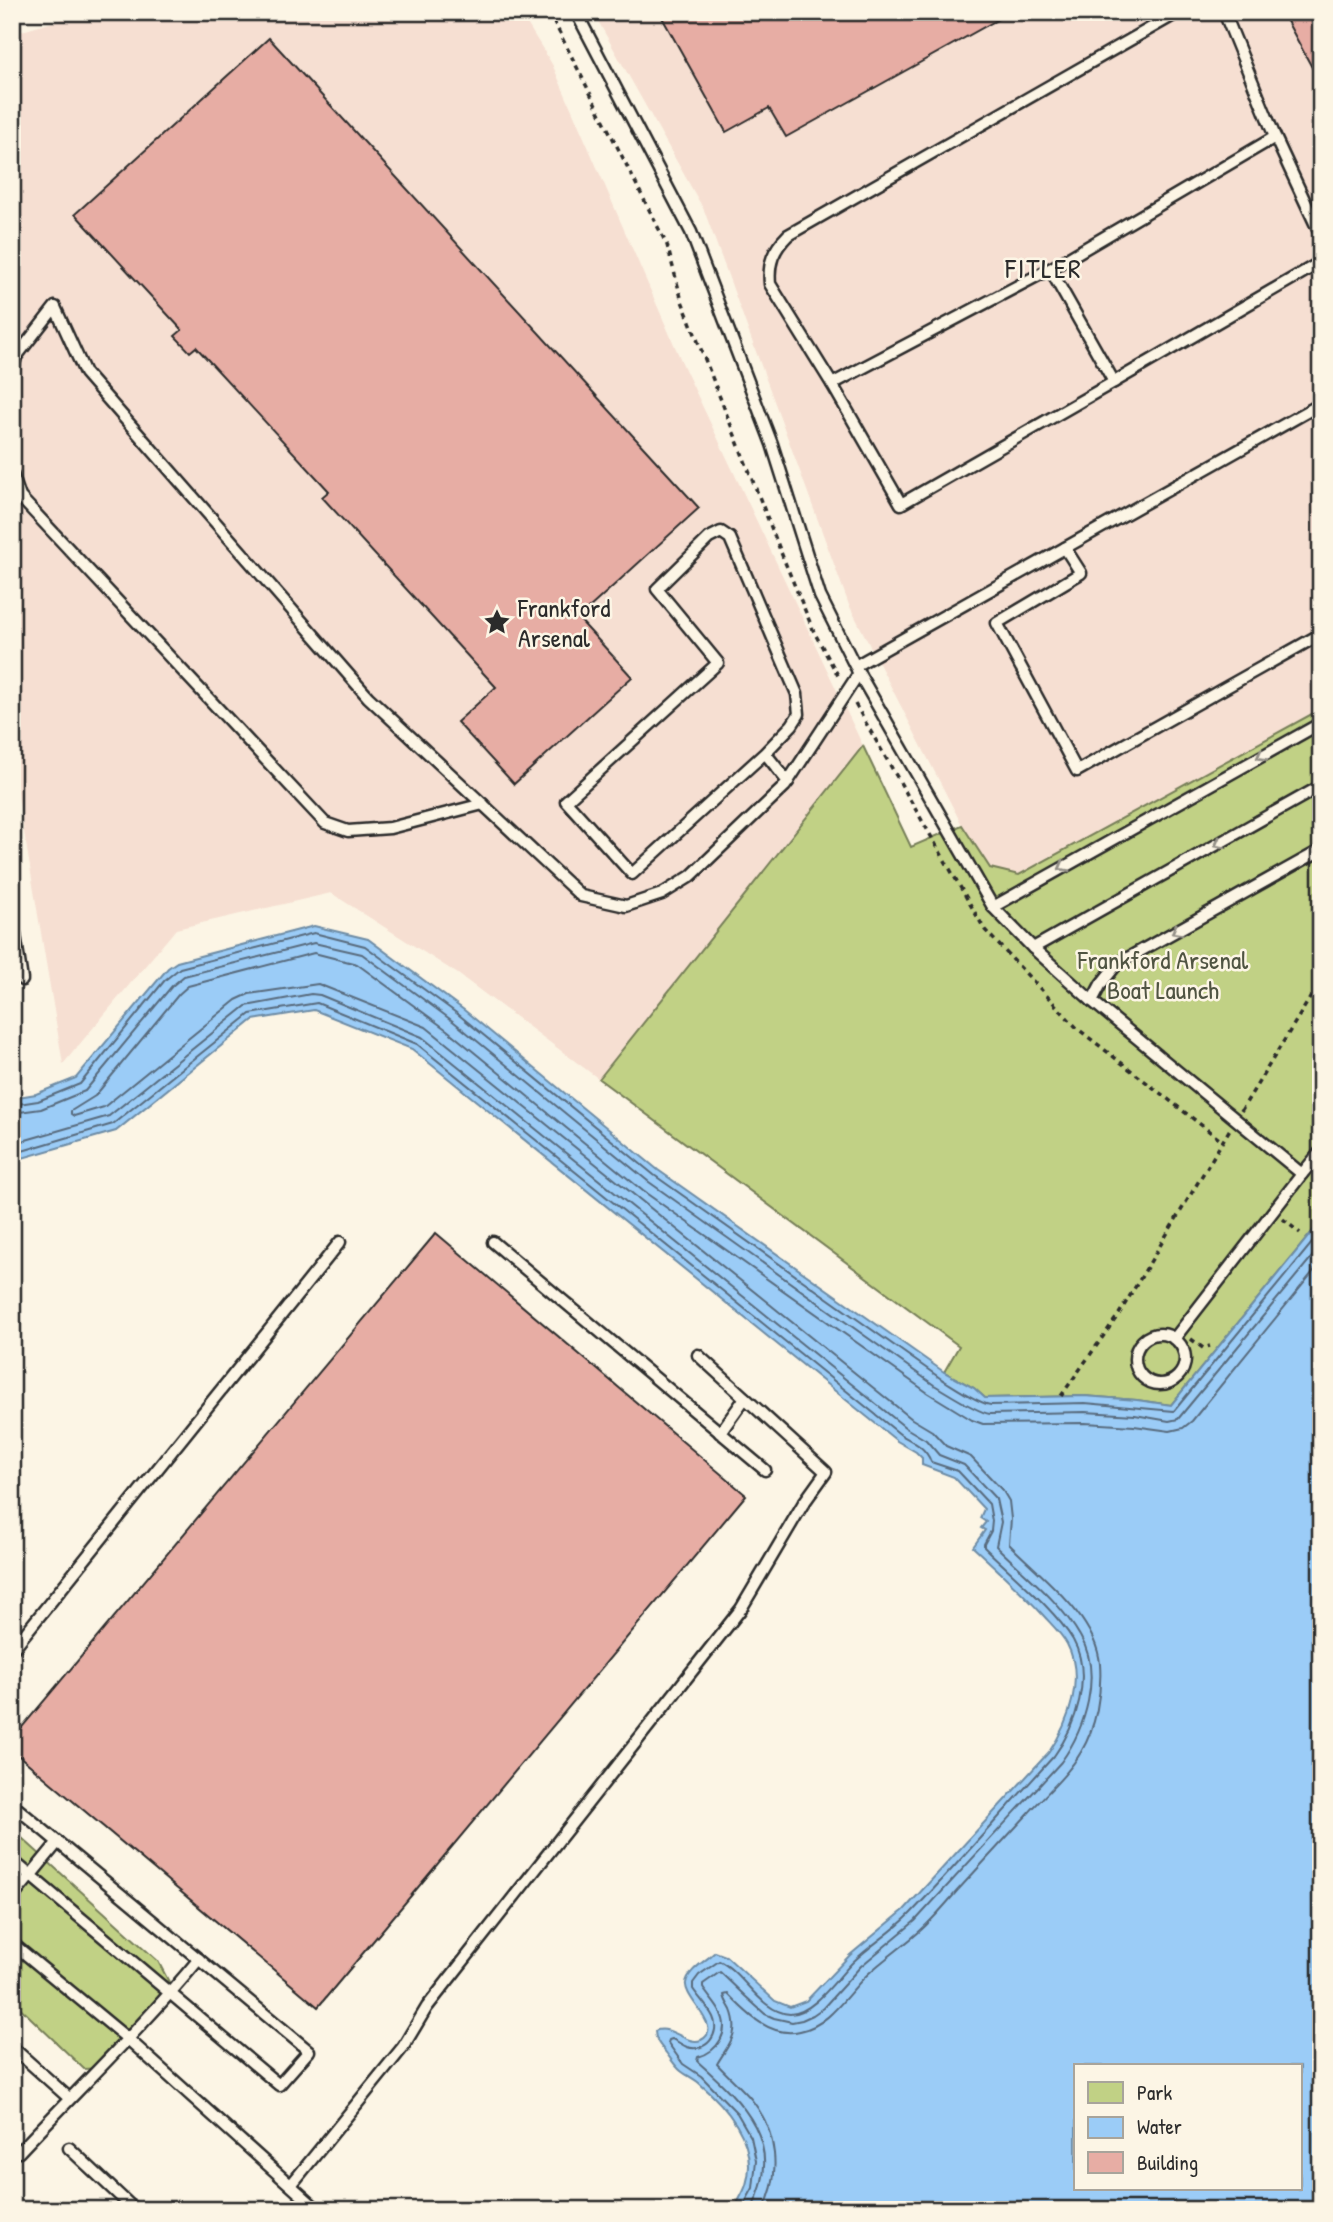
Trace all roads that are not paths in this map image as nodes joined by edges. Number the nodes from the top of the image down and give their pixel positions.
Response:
1 (576, 12) edge
2 (1179, 12) edge
3 (1224, 12) edge
4 (1275, 136) junction
5 (1321, 236) edge
6 (1321, 262) edge
7 (1050, 269) junction
8 (12, 373) edge
9 (1114, 382) junction
10 (832, 384) junction
11 (1321, 409) edge
12 (12, 474) edge
13 (1065, 548) junction
14 (1321, 634) edge
15 (857, 670) junction
16 (1321, 723) edge
17 (765, 753) junction
18 (789, 782) junction
19 (1321, 786) edge
20 (483, 804) junction
21 (1321, 850) edge
22 (993, 907) junction
23 (12, 915) edge
24 (1033, 948) junction
25 (22, 980) dead end
26 (1092, 1001) junction
27 (1321, 1151) edge
28 (1302, 1174) junction
29 (340, 1242) dead end
30 (493, 1242) dead end
31 (1177, 1334) junction
32 (698, 1355) dead end
33 (745, 1398) junction
34 (720, 1433) junction
35 (765, 1470) dead end
36 (12, 1650) edge
37 (12, 1804) edge
38 (58, 1842) junction
39 (12, 1860) edge
40 (30, 1875) junction
41 (12, 1898) edge
42 (12, 1943) edge
43 (199, 1959) junction
44 (171, 1994) junction
45 (128, 2039) junction
46 (12, 2047) edge
47 (69, 2098) junction
48 (12, 2146) edge
49 (69, 2148) dead end
50 (291, 2185) junction
51 (135, 2210) edge
52 (318, 2210) edge

1 - 15 lane
2 - 10 lane
3 - 4 lane
4 - 5 lane
4 - 7 lane
6 - 9 lane
7 - 9 lane
7 - 10 lane
8 - 20 lane
9 - 10 lane
11 - 13 lane
12 - 20 lane
13 - 14 lane
13 - 15 lane
15 - 18 lane
15 - 22 lane
16 -> 22 lane
17 - 17 lane
17 - 18 lane
18 - 20 lane
19 -> 24 lane
21 -> 26 lane
22 - 24 lane
23 - 25 lane
24 - 26 lane
26 - 28 lane
27 - 28 lane
28 - 31 lane
29 - 36 lane
30 - 34 lane
31 - 31 lane
32 - 33 lane
33 - 34 lane
33 - 50 lane
34 - 35 lane
37 - 38 lane
38 - 40 lane
38 - 43 lane
39 - 40 lane
40 - 41 lane
40 - 44 lane
42 - 45 lane
43 - 44 lane
43 - 44 lane
44 - 45 lane
45 - 47 lane
45 - 50 lane
46 - 47 lane
47 - 48 lane
49 - 51 lane
50 - 52 lane

